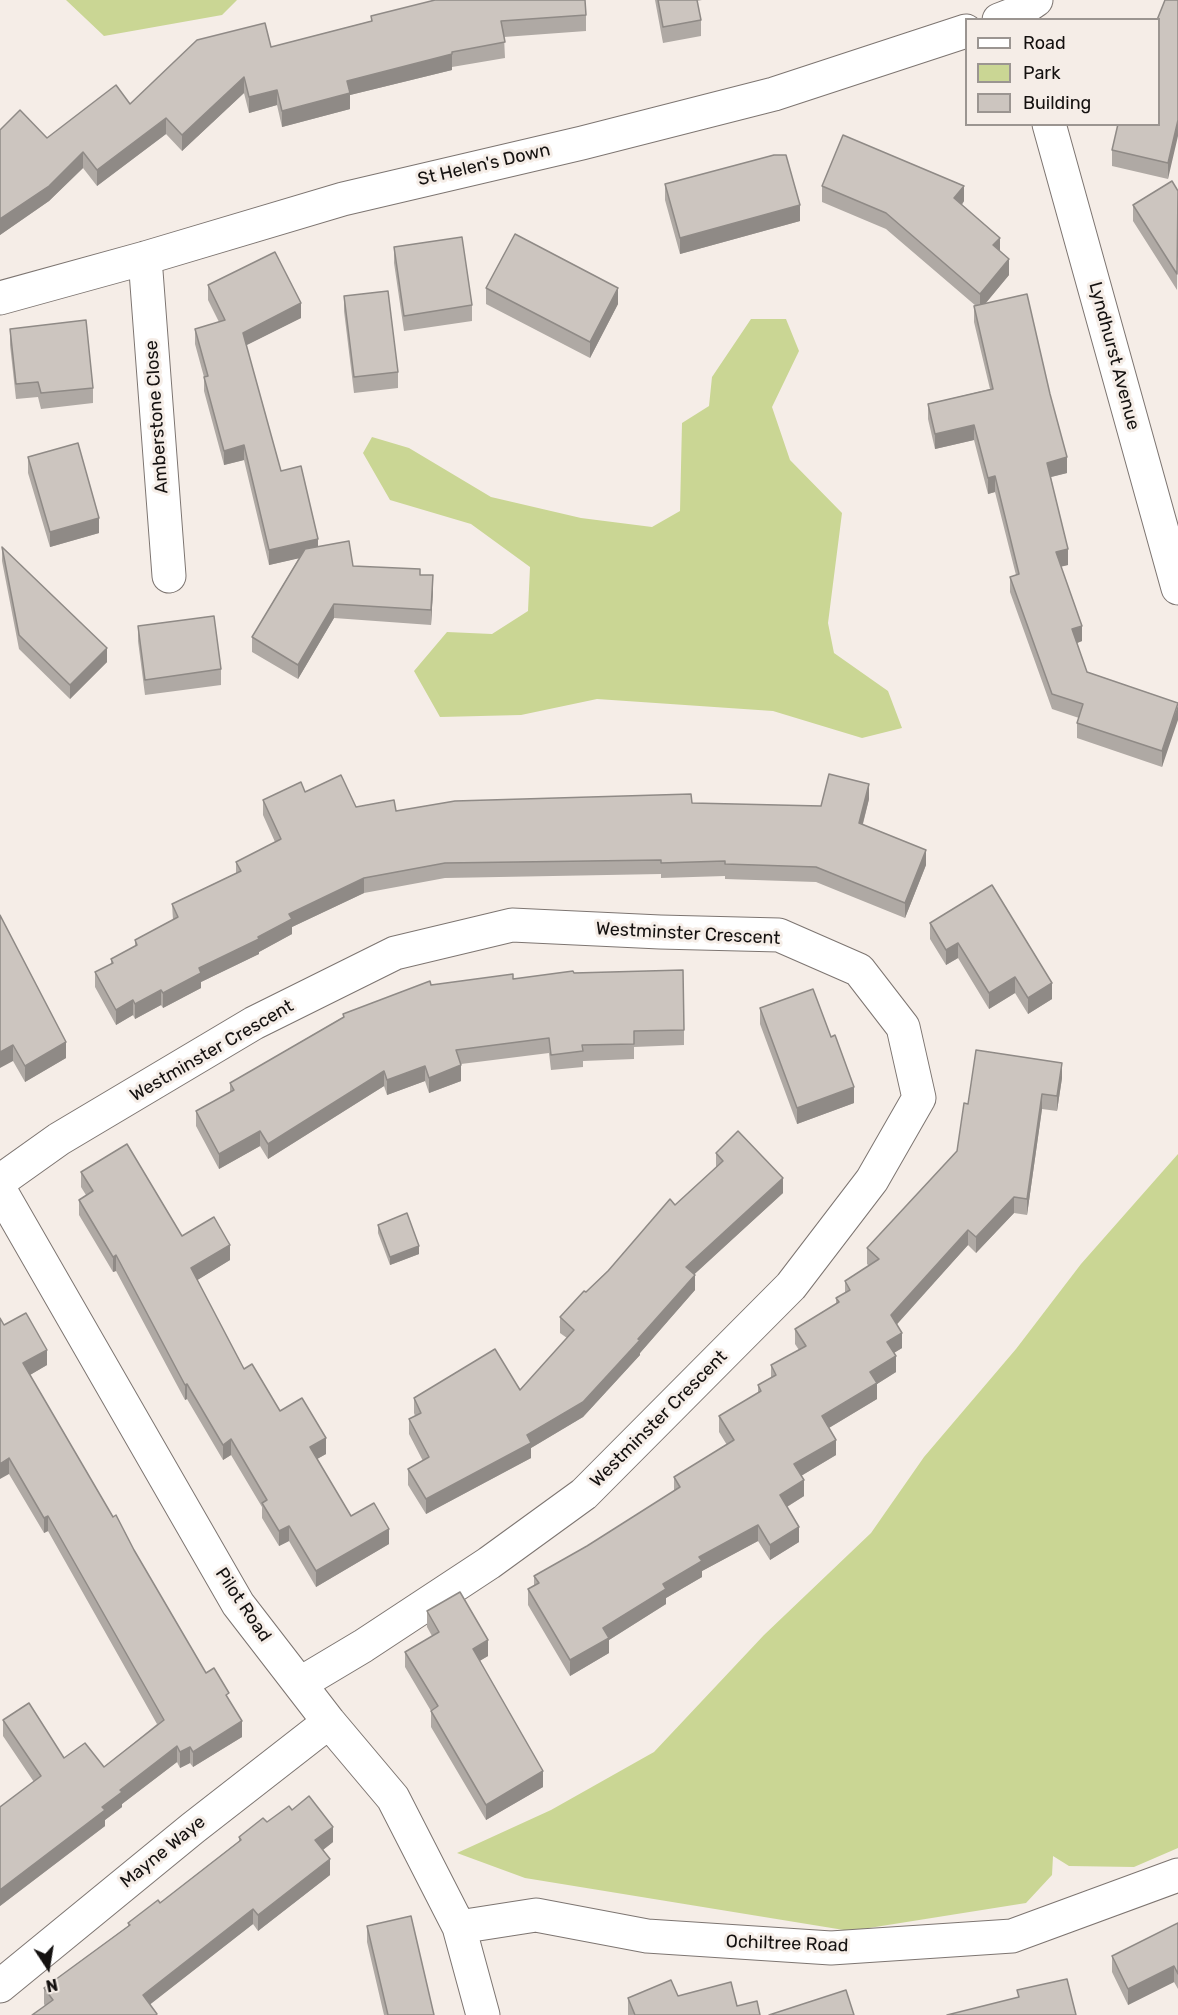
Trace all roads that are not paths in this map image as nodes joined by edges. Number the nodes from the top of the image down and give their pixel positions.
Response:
1 (965, 31) edge
2 (1050, 126) edge
3 (145, 258) junction
4 (0, 298) edge
5 (170, 576) dead end
6 (1178, 588) edge
7 (0, 1181) edge
8 (0, 1190) edge
9 (301, 1683) junction
10 (328, 1722) junction
11 (1178, 1875) edge
12 (459, 1927) junction
13 (0, 1986) edge
14 (483, 2015) edge

1 - 3 street, St Helen's Down
2 - 6 street, Lyndhurst Avenue
3 - 4 street, St Helen's Down
3 - 5 street, Amberstone Close
7 - 9 street, Westminster Crescent
8 - 9 street, Pilot Road
9 - 10 street, Pilot Road
10 - 12 street, Pilot Road
10 - 13 street, Mayne Waye
11 - 12 street, Ochiltree Road
12 - 14 street, Pilot Road

